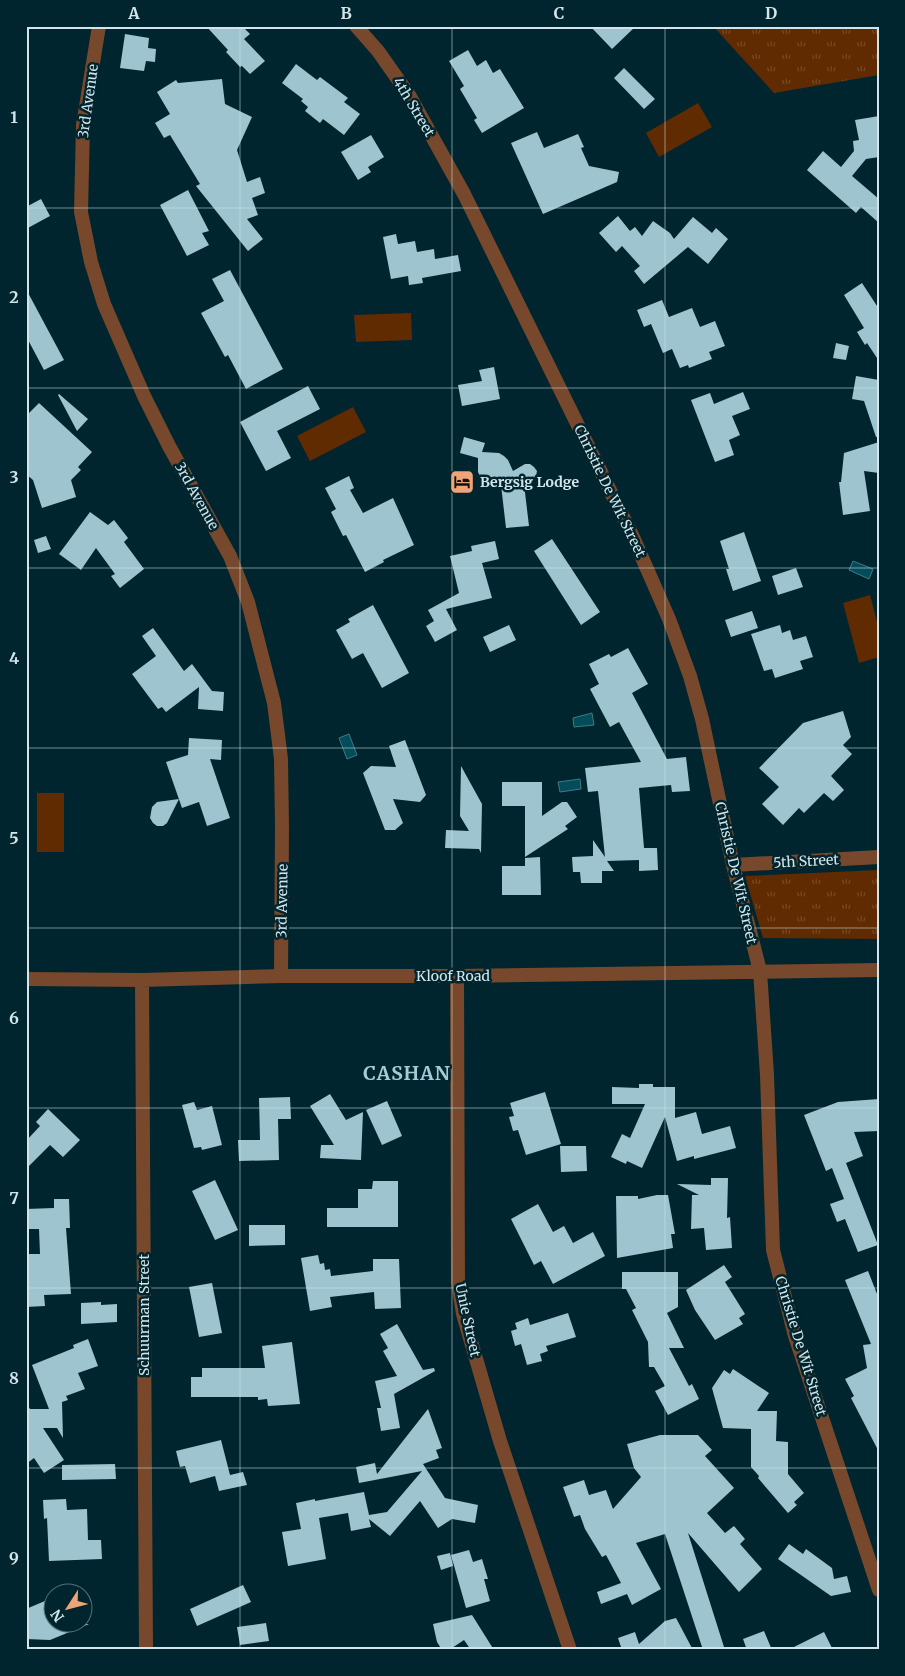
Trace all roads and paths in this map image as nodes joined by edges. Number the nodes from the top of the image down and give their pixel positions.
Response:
1 (99, 26) edge
2 (356, 26) edge
3 (464, 194) joint
4 (879, 857) edge
5 (733, 865) junction
6 (879, 970) edge
7 (760, 971) junction
8 (281, 976) junction
9 (457, 976) junction
10 (26, 979) edge
11 (142, 980) junction
12 (879, 1590) edge
13 (146, 1650) edge
14 (570, 1650) edge

1 - 8 street, 3rd Avenue
2 - 3 street, 4th Street
3 - 5 street, Christie De Wit Street
4 - 5 street, 5th Street
5 - 7 street, Christie De Wit Street
6 - 7 street, Kloof Road
7 - 9 street, Kloof Road
7 - 12 street, Christie De Wit Street
8 - 9 street, Kloof Road
8 - 11 street, Kloof Road
9 - 14 street, Unie Street
10 - 11 street, Kloof Road
11 - 13 street, Schuurman Street

